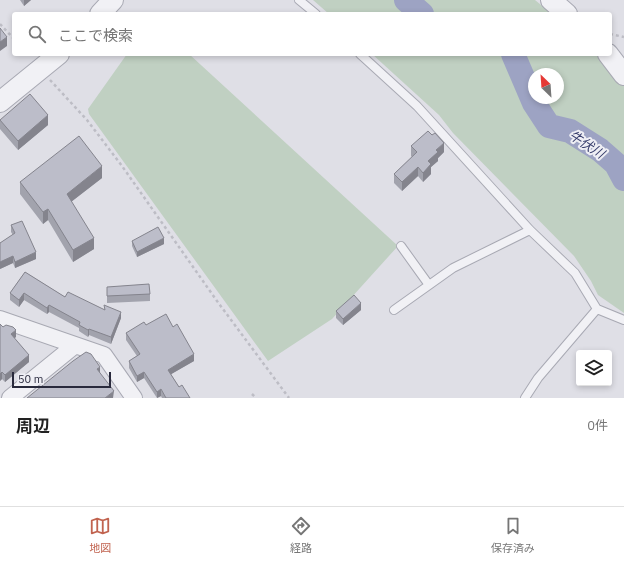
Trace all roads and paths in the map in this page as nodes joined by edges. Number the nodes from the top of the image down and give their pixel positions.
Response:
1 (113, 0) edge
2 (299, 0) edge
3 (551, 0) edge
4 (102, 12) edge
5 (314, 12) edge
6 (565, 12) edge
7 (0, 24) edge
8 (612, 34) edge
9 (12, 37) edge
10 (624, 37) edge
11 (57, 56) edge
12 (362, 56) edge
13 (610, 56) edge
14 (41, 70) junction
15 (624, 75) edge
16 (0, 102) edge
17 (530, 230) junction
18 (401, 246) dead end
19 (429, 285) junction
20 (597, 309) junction
21 (394, 310) dead end
22 (0, 319) edge
23 (624, 320) edge
24 (74, 346) junction
25 (252, 394) dead end
26 (10, 398) edge
27 (134, 398) edge
28 (256, 398) edge
29 (289, 398) edge
30 (525, 398) edge

1 - 4 street
2 - 5 lane
3 - 6 street
7 - 9 path
8 - 10 path
11 - 14 street
12 - 17 lane
13 - 15 street
14 - 16 street
14 - 29 path
17 - 19 lane
17 - 20 lane
18 - 19 lane
19 - 21 lane
20 - 23 lane
20 - 30 lane
22 - 24 street
24 - 26 street
24 - 27 street
25 - 28 path

